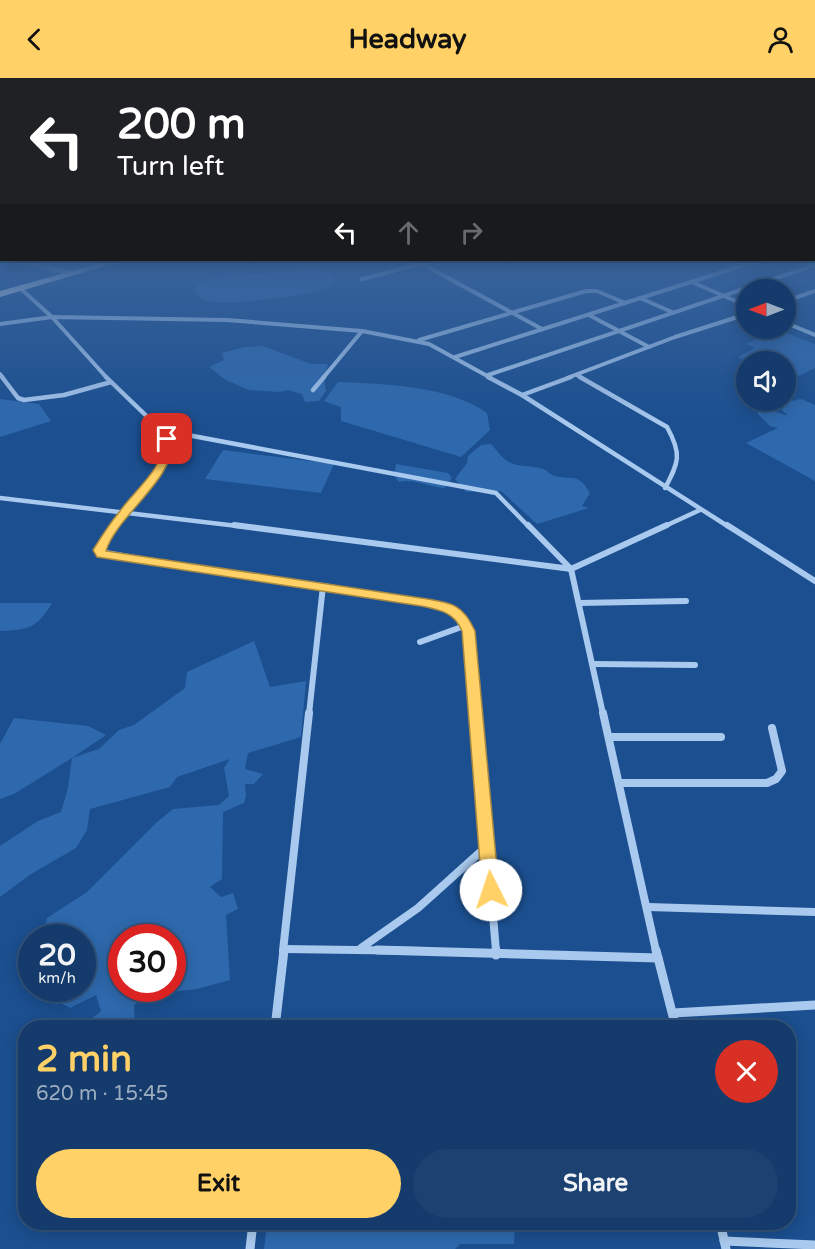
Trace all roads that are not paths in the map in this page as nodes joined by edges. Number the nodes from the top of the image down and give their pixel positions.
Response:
1 (49, 315) edge
2 (506, 315) edge
3 (515, 315) edge
4 (589, 315) joint
5 (668, 315) edge
6 (52, 317) junction
7 (736, 318) edge
8 (0, 324) edge
9 (796, 327) edge
10 (542, 329) junction
11 (362, 331) junction
12 (619, 331) junction
13 (815, 335) edge
14 (418, 340) junction
15 (649, 347) junction
16 (455, 357) junction
17 (0, 374) edge
18 (488, 375) junction
19 (577, 375) junction
20 (111, 382) junction
21 (313, 390) dead end
22 (522, 395) junction
23 (161, 430) junction
24 (666, 488) junction
25 (0, 498) edge
26 (700, 510) junction
27 (125, 511) junction
28 (571, 569) junction
29 (815, 581) edge
30 (323, 586) junction
31 (686, 601) dead end
32 (579, 603) junction
33 (467, 625) junction
34 (420, 642) dead end
35 (593, 664) junction
36 (695, 665) dead end
37 (772, 728) dead end
38 (609, 736) junction
39 (721, 737) dead end
40 (620, 783) junction
41 (487, 846) junction
42 (648, 907) junction
43 (815, 912) edge
44 (284, 949) junction
45 (360, 949) junction
46 (496, 955) junction
47 (658, 958) junction
48 (815, 1005) edge
49 (673, 1013) junction
50 (275, 1020) edge
51 (674, 1020) edge
52 (252, 1230) edge
53 (722, 1230) edge
54 (725, 1245) edge
55 (815, 1245) edge
56 (250, 1249) edge

1 - 6 street
2 - 14 street
3 - 10 street
4 - 10 street
4 - 12 street
5 - 12 street
6 - 8 street
6 - 11 street
6 - 20 street
7 - 15 street
9 - 13 street
10 - 16 street
11 - 14 street
11 - 21 street
12 - 15 street
12 - 18 street
14 - 16 street
15 - 19 street
16 - 18 street
17 - 20 street
18 - 22 street
19 - 22 street
19 - 24 street
20 - 23 street
22 - 24 street
23 - 27 street
23 - 28 street
24 - 26 street
25 - 27 street
26 - 28 street
26 - 29 street
27 - 28 street
27 - 30 street
28 - 32 street
30 - 33 street
30 - 44 street
31 - 32 street
32 - 35 street
33 - 34 street
33 - 41 street
35 - 36 street
35 - 38 street
37 - 40 street
38 - 39 street
38 - 40 street
40 - 42 street
41 - 45 street
41 - 46 street
42 - 43 street
42 - 47 street
44 - 45 street
44 - 50 street
45 - 46 street
46 - 47 street
47 - 49 street
48 - 49 street
49 - 51 street
52 - 56 street
53 - 54 street
54 - 55 street

